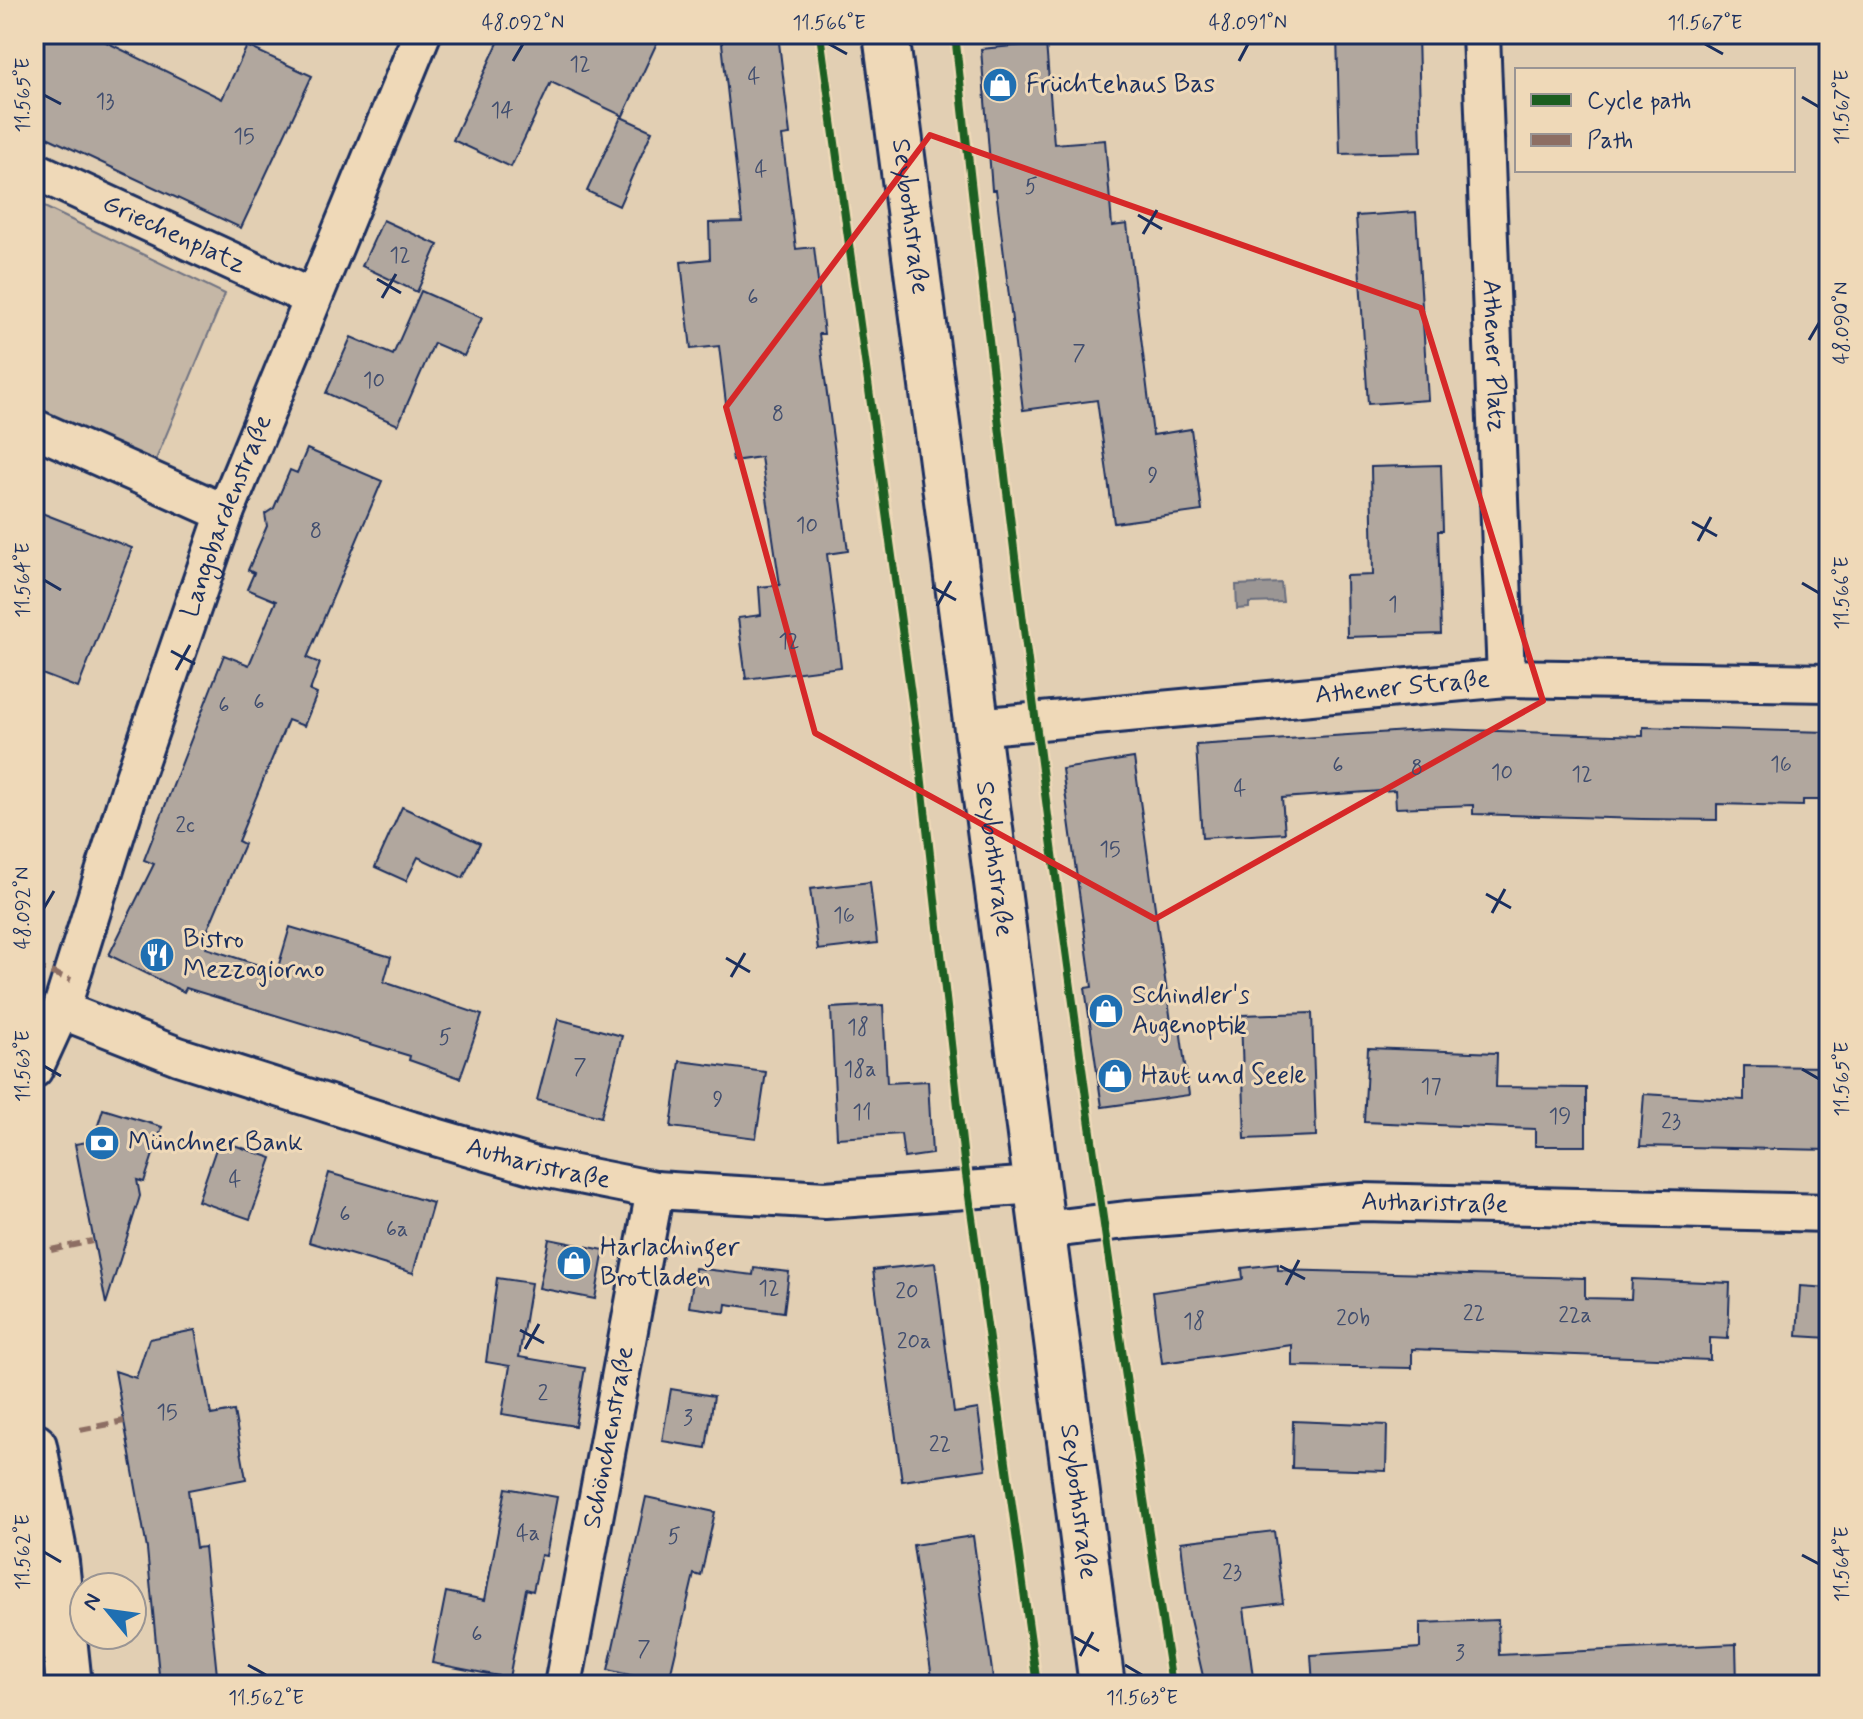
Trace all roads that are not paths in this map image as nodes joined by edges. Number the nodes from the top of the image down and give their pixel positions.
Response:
1 (422, 34) edge
2 (886, 34) edge
3 (1481, 34) edge
4 (34, 170) edge
5 (312, 298) junction
6 (34, 428) edge
7 (225, 513) junction
8 (1506, 678) junction
9 (1829, 683) edge
10 (976, 727) junction
11 (48, 1012) edge
12 (34, 1069) edge
13 (1036, 1185) junction
14 (655, 1190) junction
15 (1829, 1213) edge
16 (1044, 1230) junction
17 (34, 1446) edge
18 (69, 1685) edge
19 (563, 1685) edge
20 (1102, 1685) edge

1 - 5 street, Langobardenstraße
2 - 10 street, Seybothstraße
3 - 8 street, Athener Platz
4 - 5 street, Griechenplatz
5 - 7 street, Langobardenstraße
6 - 7 street
7 - 11 street, Langobardenstraße
8 - 9 street, Athener Straße
8 - 10 street, Athener Straße
10 - 13 street, Seybothstraße
11 - 12 street, Langobardenstraße
11 - 14 street, Autharistraße
13 - 14 street, Autharistraße
13 - 16 street, Seybothstraße
14 - 19 street, Schönchenstraße
15 - 16 street, Autharistraße
16 - 20 street, Seybothstraße
17 - 18 street

